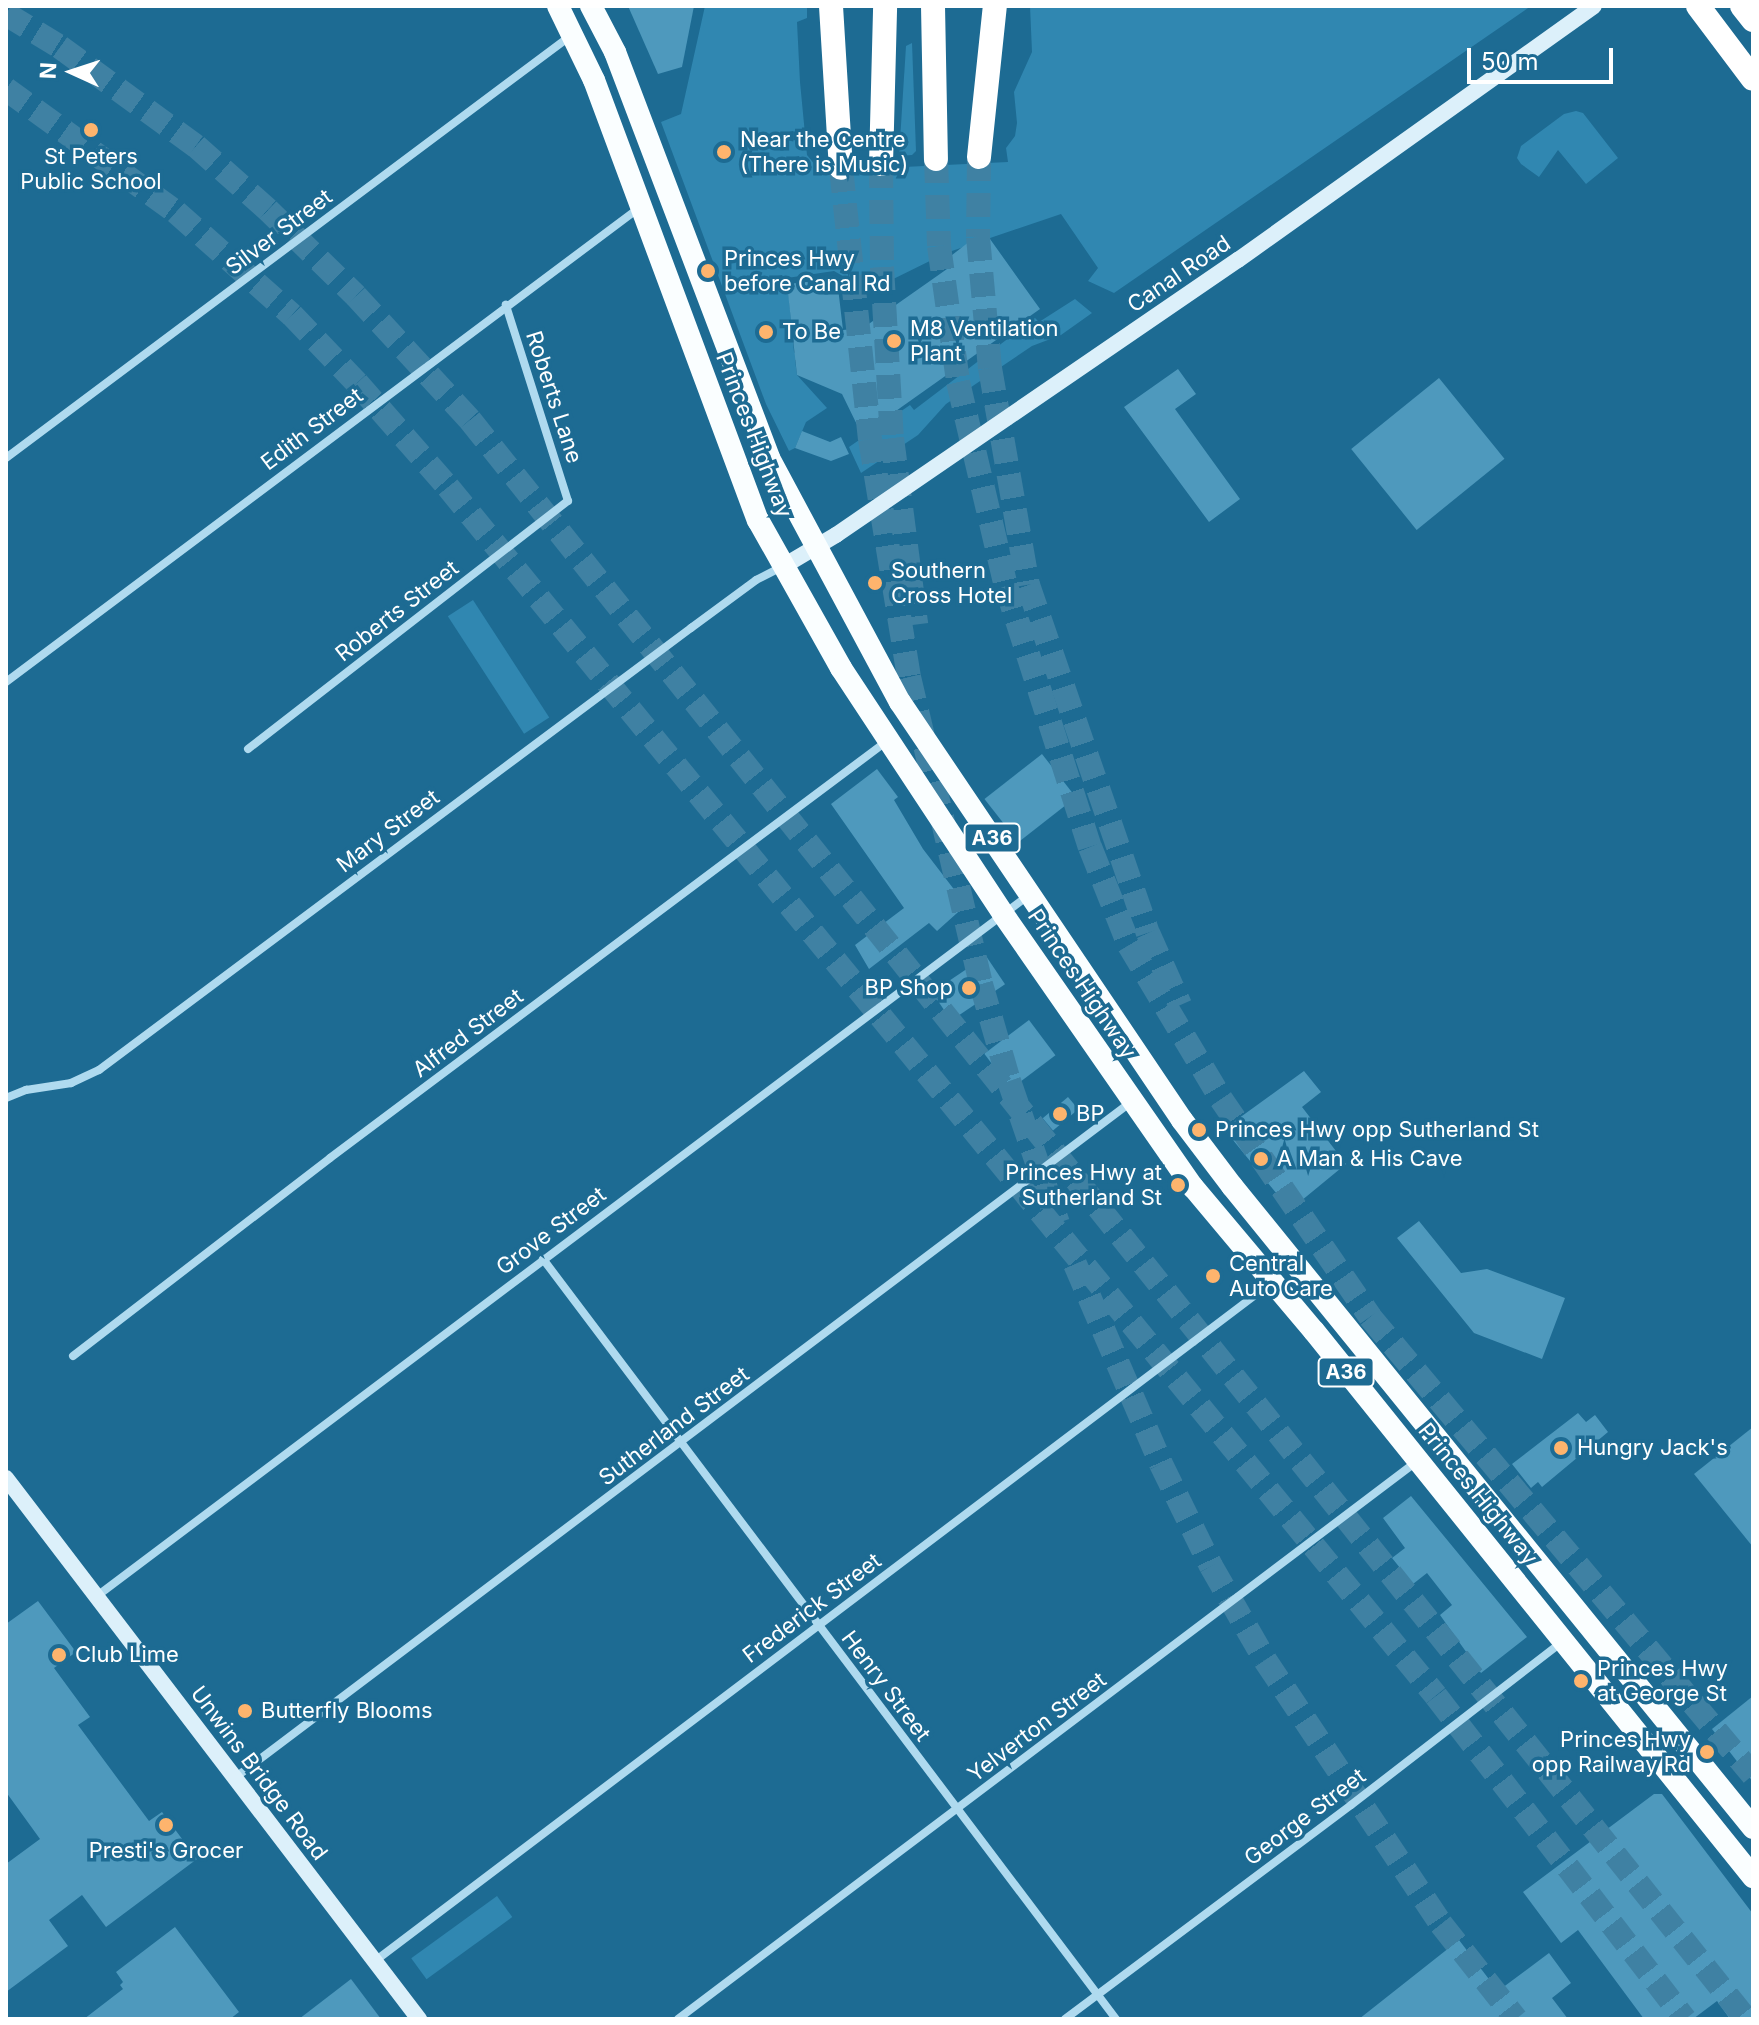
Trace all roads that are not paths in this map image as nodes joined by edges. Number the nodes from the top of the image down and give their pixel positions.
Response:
1 (558, 6) edge
2 (591, 6) edge
3 (831, 6) edge
4 (885, 6) edge
5 (933, 6) edge
6 (995, 6) edge
7 (1594, 6) edge
8 (1698, 6) edge
9 (1742, 6) edge
10 (1753, 20) edge
11 (574, 34) junction
12 (1753, 79) edge
13 (979, 157) tunnel mouth
14 (936, 159) tunnel mouth
15 (881, 164) tunnel mouth
16 (841, 168) tunnel mouth
17 (640, 207) junction
18 (506, 305) junction
19 (6, 458) edge
20 (568, 501) joint
21 (815, 549) junction
22 (782, 567) junction
23 (6, 682) edge
24 (887, 741) junction
25 (248, 749) dead end
26 (1029, 895) junction
27 (1003, 914) junction
28 (6, 1098) edge
29 (1131, 1102) junction
30 (543, 1259) junction
31 (1272, 1283) junction
32 (73, 1356) dead end
33 (681, 1444) junction
34 (1417, 1461) junction
35 (6, 1478) edge
36 (96, 1596) junction
37 (818, 1626) junction
38 (1563, 1641) junction
39 (236, 1777) junction
40 (958, 1810) junction
41 (1753, 1828) edge
42 (1753, 1877) edge
43 (375, 1961) junction
44 (1098, 1994) junction
45 (419, 2019) edge
46 (678, 2019) edge
47 (1065, 2019) edge
48 (1116, 2019) edge

1 - 11 highway, Princes Highway / A36
2 - 21 highway, Princes Highway / A36
3 - 16 highway
4 - 15 highway
5 - 14 highway
6 - 13 highway
7 - 21 main road, Canal Road
8 - 12 highway
9 - 10 highway
11 - 17 highway, Princes Highway / A36
11 - 19 street, Silver Street
17 - 18 street, Edith Street
17 - 22 highway, Princes Highway / A36
18 - 20 street, Roberts Lane
18 - 23 street, Edith Street
20 - 25 street, Roberts Street
21 - 22 main road, Canal Road
21 - 26 highway, Princes Highway / A36
22 - 24 highway, Princes Highway / A36
22 - 28 street, Mary Street
24 - 27 highway, Princes Highway / A36
24 - 32 street, Alfred Street
26 - 27 street, Grove Street
26 - 41 highway, Princes Highway / A36
27 - 29 highway, Princes Highway / A36
27 - 30 street, Grove Street
29 - 31 highway, Princes Highway / A36
29 - 33 street, Sutherland Street
30 - 33 street, Henry Street
30 - 36 street, Grove Street
31 - 34 highway, Princes Highway / A36
31 - 37 street, Frederick Street
33 - 37 street, Henry Street
33 - 39 street, Sutherland Street
34 - 38 highway, Princes Highway / A36
34 - 40 street, Yelverton Street
35 - 36 main road, Unwins Bridge Road
36 - 39 main road, Unwins Bridge Road
37 - 40 street, Henry Street
37 - 43 street, Frederick Street
38 - 42 highway, Princes Highway / A36
38 - 44 street, George Street
39 - 43 main road, Unwins Bridge Road
40 - 44 street, Henry Street
40 - 46 street, Yelverton Street
43 - 45 main road, Unwins Bridge Road
44 - 47 street, George Street
44 - 48 street, Henry Street

